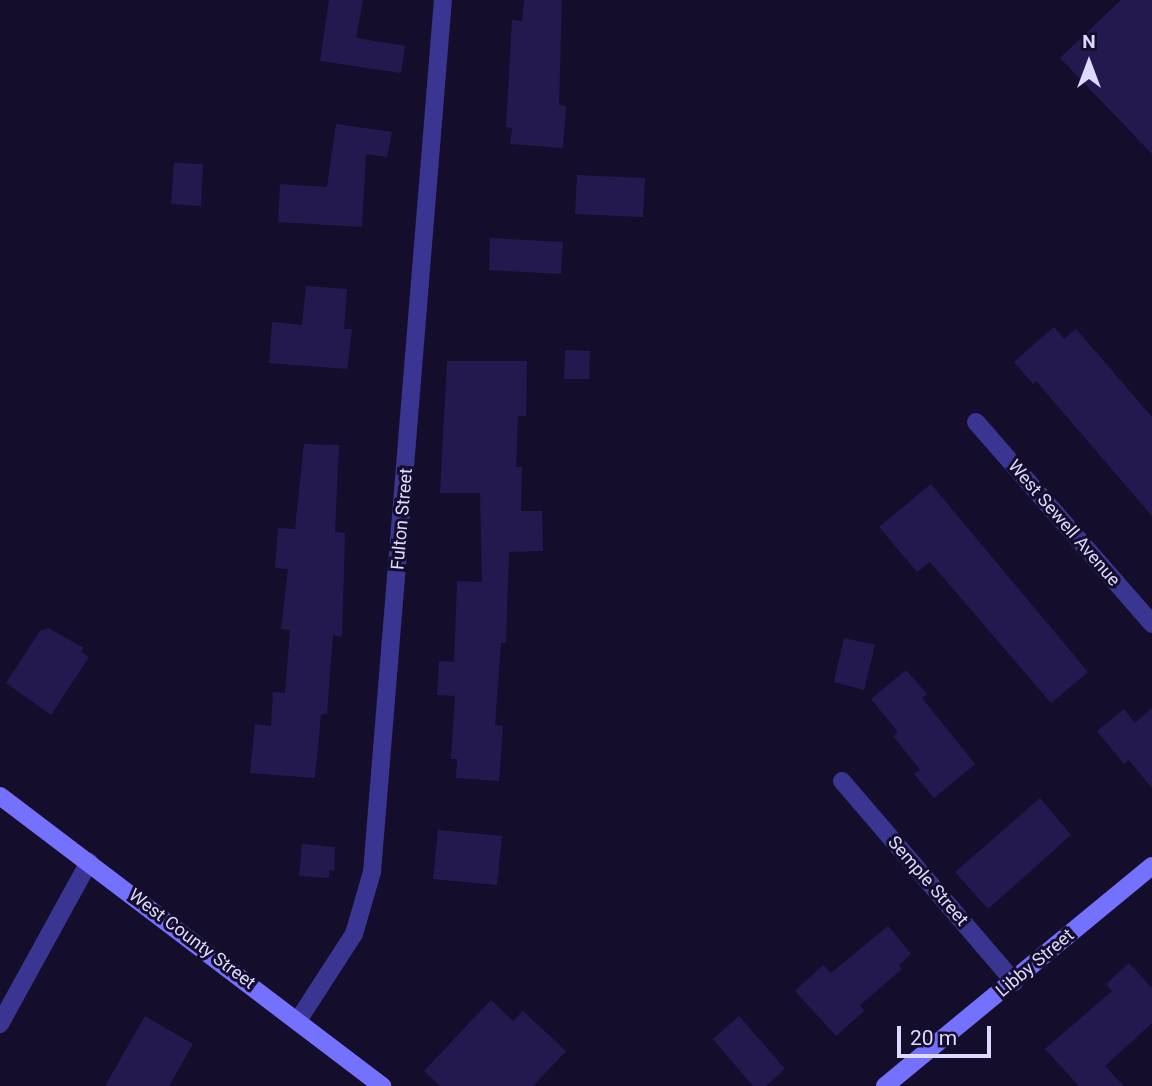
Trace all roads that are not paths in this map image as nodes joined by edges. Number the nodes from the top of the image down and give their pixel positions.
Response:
1 (443, 0) edge
2 (976, 422) dead end
3 (1152, 624) edge
4 (842, 780) dead end
5 (0, 796) edge
6 (89, 862) junction
7 (1152, 866) edge
8 (1014, 982) junction
9 (299, 1019) junction
10 (0, 1024) edge
11 (382, 1086) edge
12 (885, 1086) edge

1 - 9 street, Fulton Street
2 - 3 street, West Sewell Avenue
4 - 8 street, Semple Street
5 - 6 main road, West County Street
6 - 9 main road, West County Street
6 - 10 street
7 - 8 main road, Libby Street
8 - 12 main road, Libby Street
9 - 11 main road, West County Street

